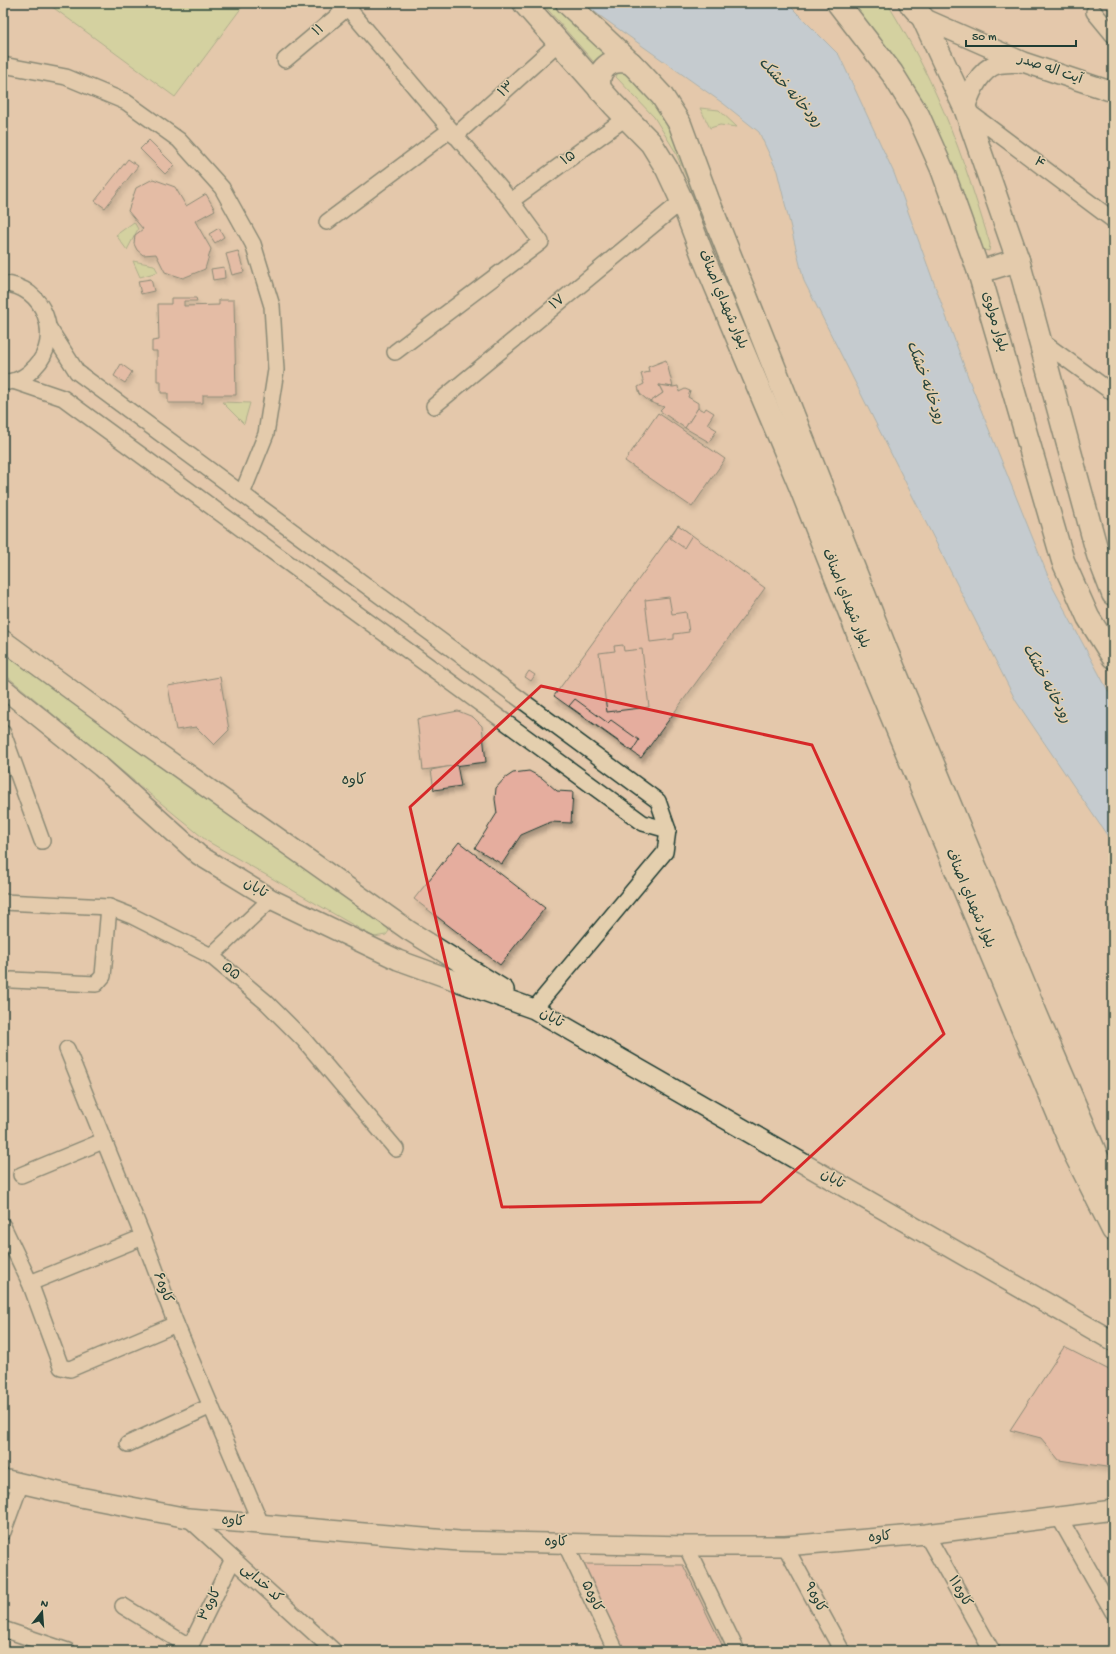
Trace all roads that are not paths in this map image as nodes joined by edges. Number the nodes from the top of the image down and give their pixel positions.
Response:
1 (524, 3) edge
2 (567, 3) edge
3 (838, 3) edge
4 (348, 4) edge
5 (916, 11) edge
6 (1094, 12) dead end
7 (1113, 35) edge
8 (558, 43) junction
9 (285, 60) dead end
10 (1023, 62) junction
11 (631, 63) junction
12 (3, 65) edge
13 (600, 90) junction
14 (1113, 92) edge
15 (965, 108) junction
16 (627, 117) junction
17 (453, 133) junction
18 (511, 201) junction
19 (682, 201) junction
20 (1113, 220) edge
21 (327, 222) dead end
22 (1018, 260) junction
23 (979, 272) junction
24 (3, 284) edge
25 (49, 328) junction
26 (1040, 340) junction
27 (394, 352) dead end
28 (8, 382) edge
29 (1113, 393) edge
30 (434, 406) dead end
31 (242, 494) junction
32 (1113, 594) edge
33 (3, 640) edge
34 (1113, 658) edge
35 (3, 688) edge
36 (3, 733) edge
37 (668, 830) junction
38 (42, 841) dead end
39 (271, 899) junction
40 (3, 902) edge
41 (109, 907) junction
42 (211, 956) junction
43 (12, 980) dead end
44 (534, 1009) junction
45 (67, 1049) dead end
46 (103, 1141) junction
47 (396, 1149) dead end
48 (21, 1176) dead end
49 (1113, 1186) edge
50 (3, 1226) edge
51 (1113, 1230) edge
52 (143, 1237) junction
53 (30, 1283) junction
54 (176, 1324) junction
55 (1113, 1341) edge
56 (211, 1406) junction
57 (128, 1444) dead end
58 (12, 1481) edge
59 (1113, 1510) edge
60 (1059, 1517) junction
61 (188, 1518) junction
62 (261, 1524) junction
63 (3, 1532) edge
64 (926, 1534) junction
65 (565, 1544) junction
66 (686, 1546) junction
67 (785, 1546) junction
68 (233, 1559) junction
69 (123, 1606) dead end
70 (1113, 1612) edge
71 (3, 1629) edge
72 (189, 1649) edge
73 (68, 1651) edge
74 (334, 1651) edge
75 (616, 1651) edge
76 (736, 1651) edge
77 (842, 1651) edge
78 (992, 1651) edge

1 - 8 main road, بلوار شهداي اصناف
2 - 11 main road, بلوار شهداي اصناف
3 - 23 main road, بلوار مولوی
4 - 9 street, ۱۱
4 - 17 street
5 - 10 street, آیت اله صدر
5 - 15 main road
6 - 7 street
8 - 13 main road, بلوار شهداي اصناف
8 - 17 street, ۱۳
10 - 14 street, آیت اله صدر
10 - 15 street
11 - 13 main road
11 - 49 main road, بلوار شهداي اصناف
12 - 31 street
13 - 16 main road, بلوار شهداي اصناف
15 - 20 street, ۴
15 - 22 main road
16 - 18 street, ۱۵
16 - 19 main road, بلوار شهداي اصناف
17 - 18 street
17 - 21 street, ۱۳
18 - 27 street
19 - 30 street, ۱۷
19 - 51 main road, بلوار شهداي اصناف
22 - 23 main road
22 - 26 main road
23 - 34 main road, بلوار مولوی
24 - 25 street
25 - 28 street
25 - 31 street
26 - 29 street
26 - 32 main road
28 - 37 street
31 - 37 street
33 - 44 street
35 - 39 street, تابان
36 - 38 street
37 - 44 street
39 - 42 street
39 - 44 street, تابان
40 - 41 street, ۵۵
41 - 42 street, ۵۵
41 - 43 street
42 - 47 street, ۵۵
44 - 55 street, تابان
45 - 46 street, کاوه۶
46 - 48 street
46 - 52 street, کاوه۶
50 - 53 street
52 - 53 street
52 - 54 street, کاوه۶
53 - 54 street
54 - 56 street, کاوه۶
56 - 57 street
56 - 62 street, کاوه۶
58 - 61 street, کاوه
58 - 63 street
59 - 60 street, کاوه
60 - 64 street, کاوه
60 - 70 street
61 - 62 street, کاوه
61 - 68 street, کد خدایی
62 - 65 street, کاوه
64 - 67 street, کاوه
64 - 78 street, کاوه۱۱
65 - 66 street, کاوه
65 - 75 street, کاوه۵
66 - 67 street, کاوه
66 - 76 street
67 - 77 street, کاوه۹
68 - 72 street, کاوه۳
68 - 74 street, کد خدایی
69 - 72 street
71 - 73 street

